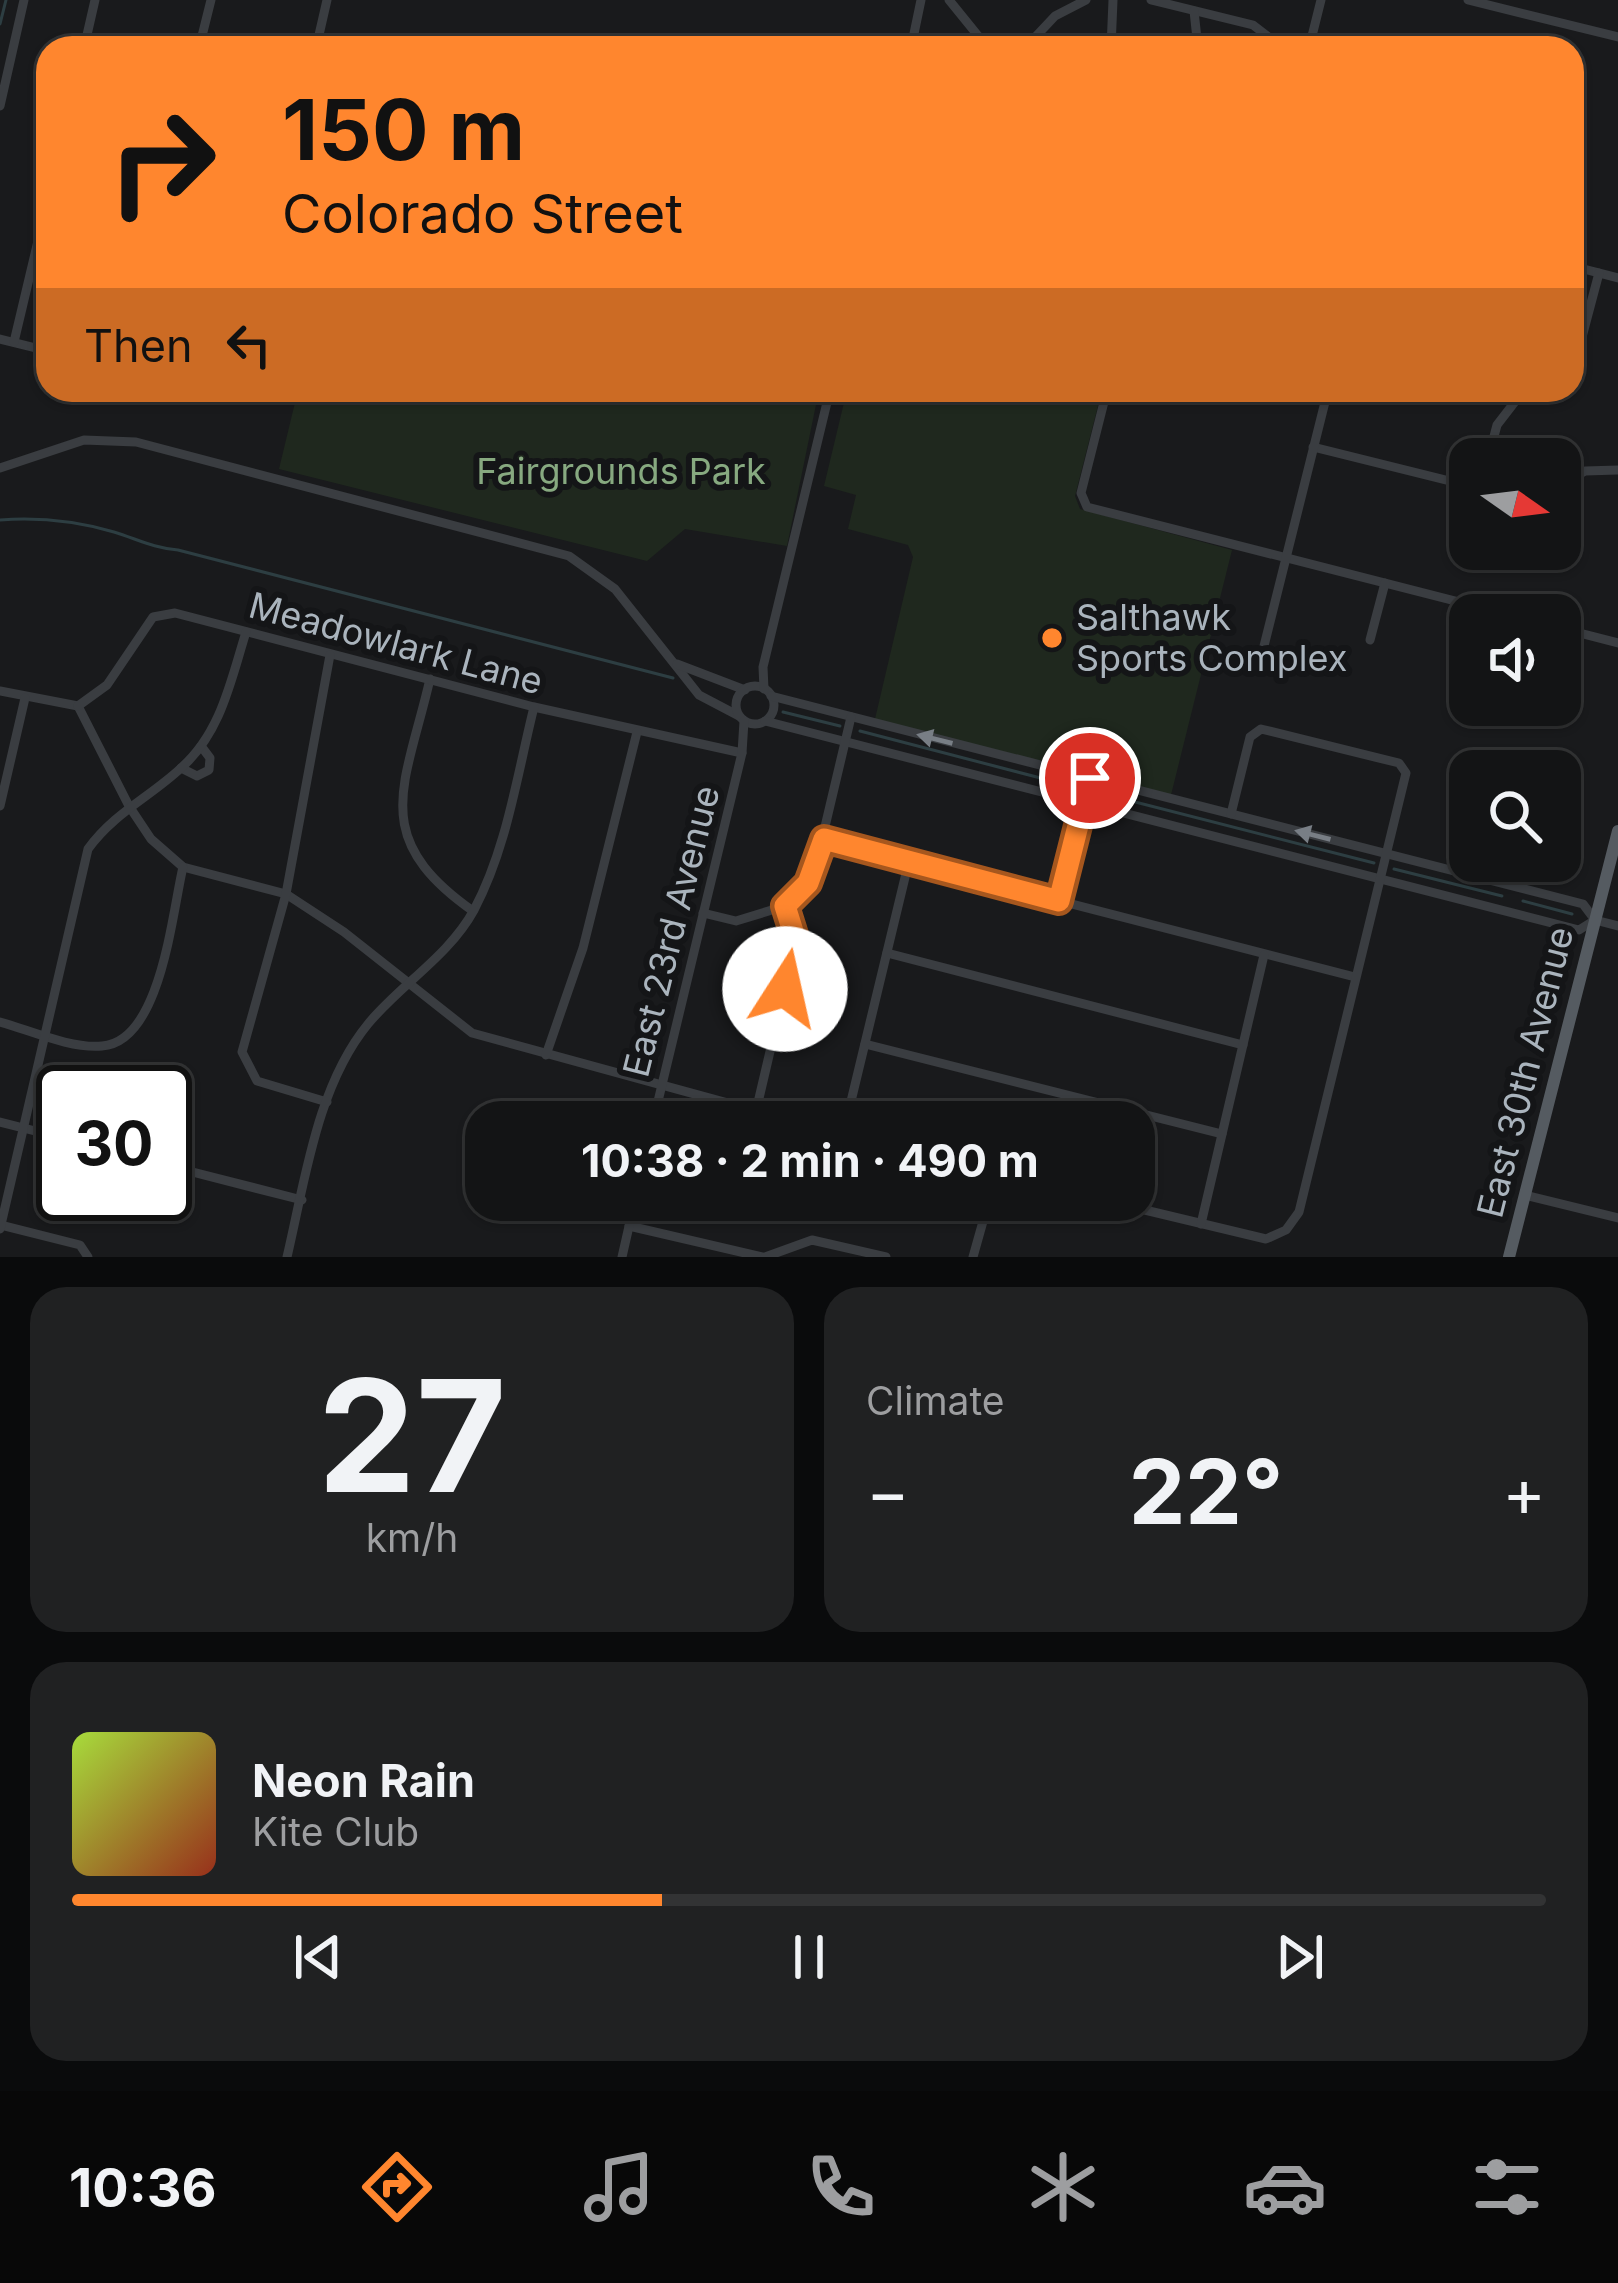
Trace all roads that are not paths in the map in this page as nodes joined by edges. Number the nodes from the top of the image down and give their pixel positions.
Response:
1 (24, 0) edge
2 (95, 0) edge
3 (211, 0) edge
4 (327, 0) edge
5 (921, 0) edge
6 (950, 0) edge
7 (1086, 0) edge
8 (1113, 0) edge
9 (1151, 0) edge
10 (1321, 0) edge
11 (1468, 0) edge
12 (1194, 10) junction
13 (87, 36) edge
14 (203, 36) edge
15 (319, 36) edge
16 (913, 36) edge
17 (978, 36) edge
18 (1036, 36) edge
19 (1112, 36) edge
20 (1197, 36) edge
21 (1267, 36) edge
22 (1312, 36) edge
23 (1618, 38) edge
24 (0, 46) edge
25 (13, 49) junction
26 (0, 106) edge
27 (36, 249) edge
28 (1584, 269) edge
29 (1599, 273) junction
30 (1618, 278) edge
31 (1584, 329) edge
32 (0, 339) edge
33 (14, 342) junction
34 (36, 348) edge
35 (827, 402) edge
36 (1104, 402) edge
37 (1325, 402) edge
38 (1515, 402) edge
39 (1494, 438) edge
40 (1313, 448) junction
41 (0, 468) edge
42 (1618, 470) edge
43 (1581, 474) edge
44 (1449, 481) edge
45 (1286, 559) junction
46 (1385, 583) junction
47 (1449, 599) edge
48 (246, 632) junction
49 (1581, 633) edge
50 (1370, 640) dead end
51 (1618, 643) edge
52 (331, 655) junction
53 (675, 663) junction
54 (1259, 666) dead end
55 (764, 667) junction
56 (430, 679) junction
57 (746, 689) junction
58 (0, 691) edge
59 (768, 693) junction
60 (26, 698) junction
61 (78, 706) junction
62 (534, 707) junction
63 (851, 717) junction
64 (742, 719) junction
65 (761, 723) junction
66 (637, 732) junction
67 (845, 741) junction
68 (201, 746) junction
69 (742, 753) junction
70 (181, 768) junction
71 (1090, 778) junction
72 (1084, 803) junction
73 (0, 806) edge
74 (129, 806) junction
75 (1232, 814) junction
76 (1618, 832) edge
77 (824, 839) junction
78 (1386, 854) junction
79 (908, 865) junction
80 (183, 867) junction
81 (1379, 879) junction
82 (1514, 886) junction
83 (286, 894) junction
84 (1059, 901) junction
85 (785, 906) junction
86 (473, 910) junction
87 (1508, 912) junction
88 (703, 914) junction
89 (1595, 920) junction
90 (1618, 926) edge
91 (887, 953) junction
92 (1264, 956) junction
93 (1354, 977) junction
94 (408, 984) junction
95 (0, 1022) edge
96 (45, 1034) junction
97 (865, 1044) junction
98 (1243, 1046) junction
99 (546, 1054) junction
100 (662, 1086) junction
101 (658, 1101) edge
102 (718, 1101) edge
103 (758, 1101) edge
104 (851, 1101) edge
105 (327, 1102) junction
106 (0, 1122) edge
107 (24, 1128) junction
108 (36, 1131) edge
109 (1222, 1134) junction
110 (192, 1172) edge
111 (1525, 1196) junction
112 (302, 1200) junction
113 (1155, 1213) edge
114 (1618, 1218) edge
115 (630, 1221) edge
116 (983, 1221) edge
117 (1201, 1224) junction
118 (629, 1226) junction
119 (0, 1227) edge
120 (842, 1252) edge
121 (88, 1257) edge
122 (287, 1257) edge
123 (622, 1257) edge
124 (764, 1257) edge
125 (886, 1257) edge
126 (973, 1257) edge
127 (1509, 1257) edge

1 - 25 street
2 - 13 street
3 - 14 street
4 - 15 street
5 - 16 street
6 - 17 street
7 - 18 street
8 - 19 street
9 - 12 street
10 - 22 street
11 - 23 street
12 - 20 street
12 - 21 street
24 - 25 street
25 - 26 street
27 - 33 street
28 - 29 street
29 - 30 street
29 - 31 street
32 - 33 street
33 - 34 street
35 - 55 street
36 - 45 street
37 - 40 street
38 - 39 street
40 - 44 street
40 - 45 street
41 - 53 street
42 - 43 street
45 - 46 street
45 - 54 street
46 - 47 street
46 - 50 street
48 - 52 street, Meadowlark Lane
48 - 61 street, Meadowlark Lane
48 - 68 street
49 - 51 street
52 - 56 street, Meadowlark Lane
52 - 83 street
53 - 57 street
53 - 64 street
55 - 57 street
55 - 59 street
56 - 62 street, Meadowlark Lane
56 - 86 street
57 - 59 street
57 - 64 street
58 - 60 street
59 - 63 street
59 - 65 street
60 - 61 street
60 - 73 street
61 - 74 street
62 - 66 street, Meadowlark Lane
62 - 86 street
63 - 67 street
71 -> 63 street
64 - 65 street
64 - 69 street, East 23rd Avenue
65 - 67 street
65 - 69 street, East 23rd Avenue
66 - 69 street, Meadowlark Lane
66 - 99 street
67 - 72 street
67 - 77 street
68 - 70 street
68 - 70 street
69 - 88 street, East 23rd Avenue
70 - 74 street
71 - 72 street
71 - 75 street
72 - 81 street
72 - 84 street
74 - 80 street
74 - 96 street
78 -> 75 street
75 - 78 street
76 - 89 main road, East 30th Avenue
77 - 79 street
77 - 85 street
78 - 81 street
78 - 82 street
79 - 84 street
79 - 91 street
80 - 83 street
80 - 96 street
81 - 87 street
81 - 93 street
82 - 87 street
82 - 89 street
83 - 94 street
83 - 105 street
84 - 92 street
85 - 88 street
85 - 103 street
86 - 94 street
87 - 89 street
88 - 100 street, East 23rd Avenue
89 - 90 street
89 - 111 main road, East 30th Avenue
91 - 97 street
91 - 98 street
92 - 93 street
92 - 98 street
93 - 117 street
94 - 99 street
94 - 105 street
95 - 96 street
96 - 107 street
97 - 104 street
97 - 109 street
98 - 109 street
99 - 100 street
100 - 101 street, East 23rd Avenue
100 - 102 street
105 - 112 street
106 - 107 street
107 - 108 street
107 - 119 street
109 - 117 street
110 - 112 street
111 - 114 street
111 - 127 main road, East 30th Avenue
112 - 122 street
113 - 117 street
115 - 118 street
116 - 126 street
118 - 123 street
118 - 124 street
119 - 121 street
120 - 124 street
120 - 125 street

